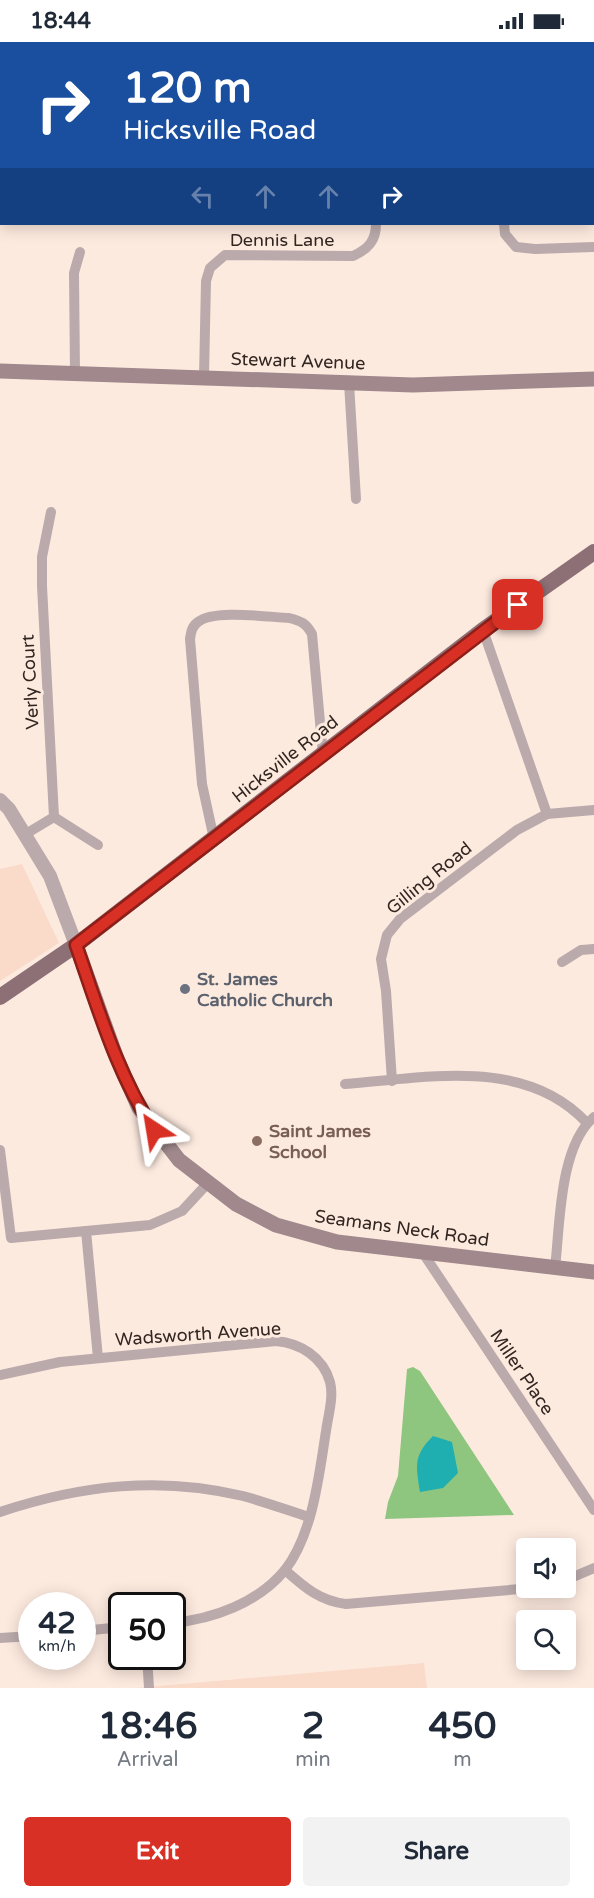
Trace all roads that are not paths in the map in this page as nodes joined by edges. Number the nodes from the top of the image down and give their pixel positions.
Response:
1 (376, 225) edge
2 (504, 225) edge
3 (594, 247) edge
4 (80, 252) dead end
5 (0, 371) edge
6 (75, 373) junction
7 (204, 377) junction
8 (594, 379) edge
9 (349, 383) junction
10 (356, 499) dead end
11 (51, 512) dead end
12 (594, 552) edge
13 (483, 630) junction
14 (322, 755) junction
15 (0, 800) edge
16 (594, 810) edge
17 (547, 814) junction
18 (54, 817) junction
19 (24, 836) junction
20 (214, 839) junction
21 (98, 845) dead end
22 (76, 945) junction
23 (594, 949) edge
24 (562, 962) dead end
25 (0, 997) edge
26 (392, 1081) junction
27 (345, 1084) dead end
28 (591, 1120) edge
29 (0, 1150) edge
30 (207, 1184) junction
31 (86, 1231) junction
32 (423, 1253) junction
33 (555, 1268) junction
34 (594, 1272) edge
35 (98, 1358) junction
36 (0, 1375) edge
37 (594, 1510) edge
38 (0, 1512) edge
39 (309, 1517) junction
40 (594, 1568) edge
41 (285, 1570) junction
42 (576, 1576) edge
43 (516, 1589) edge
44 (186, 1621) edge
45 (18, 1636) edge
46 (0, 1638) edge
47 (148, 1670) edge
48 (149, 1688) edge

1 - 7 street, Dennis Lane
2 - 3 street
4 - 6 street
5 - 6 main road, Stewart Avenue
6 - 7 main road, Stewart Avenue
7 - 9 main road, Stewart Avenue
8 - 9 main road, Stewart Avenue
9 - 10 street
11 - 18 street, Verly Court
12 - 13 main road, Hicksville Road
13 - 14 main road, Hicksville Road
13 - 17 street
14 - 20 main road, Hicksville Road
14 - 20 street
15 - 19 street
16 - 17 street, Gilling Road
17 - 26 street, Gilling Road
18 - 19 street
18 - 21 street
19 - 22 street
20 - 22 main road, Hicksville Road
22 - 25 main road, Hicksville Road
22 - 30 main road, Seamans Neck Road
23 - 24 street
26 - 27 street
26 - 28 street
28 - 33 street
29 - 31 street
30 - 31 street
30 - 32 main road, Seamans Neck Road
31 - 35 street
32 - 33 main road, Seamans Neck Road
32 - 37 street, Miller Place
33 - 34 main road, Seamans Neck Road
35 - 36 street, Wadsworth Avenue
35 - 39 street, Wadsworth Avenue
38 - 39 street
39 - 41 street, Wadsworth Avenue
40 - 42 street
41 - 43 street
41 - 44 street
45 - 46 street
47 - 48 street

